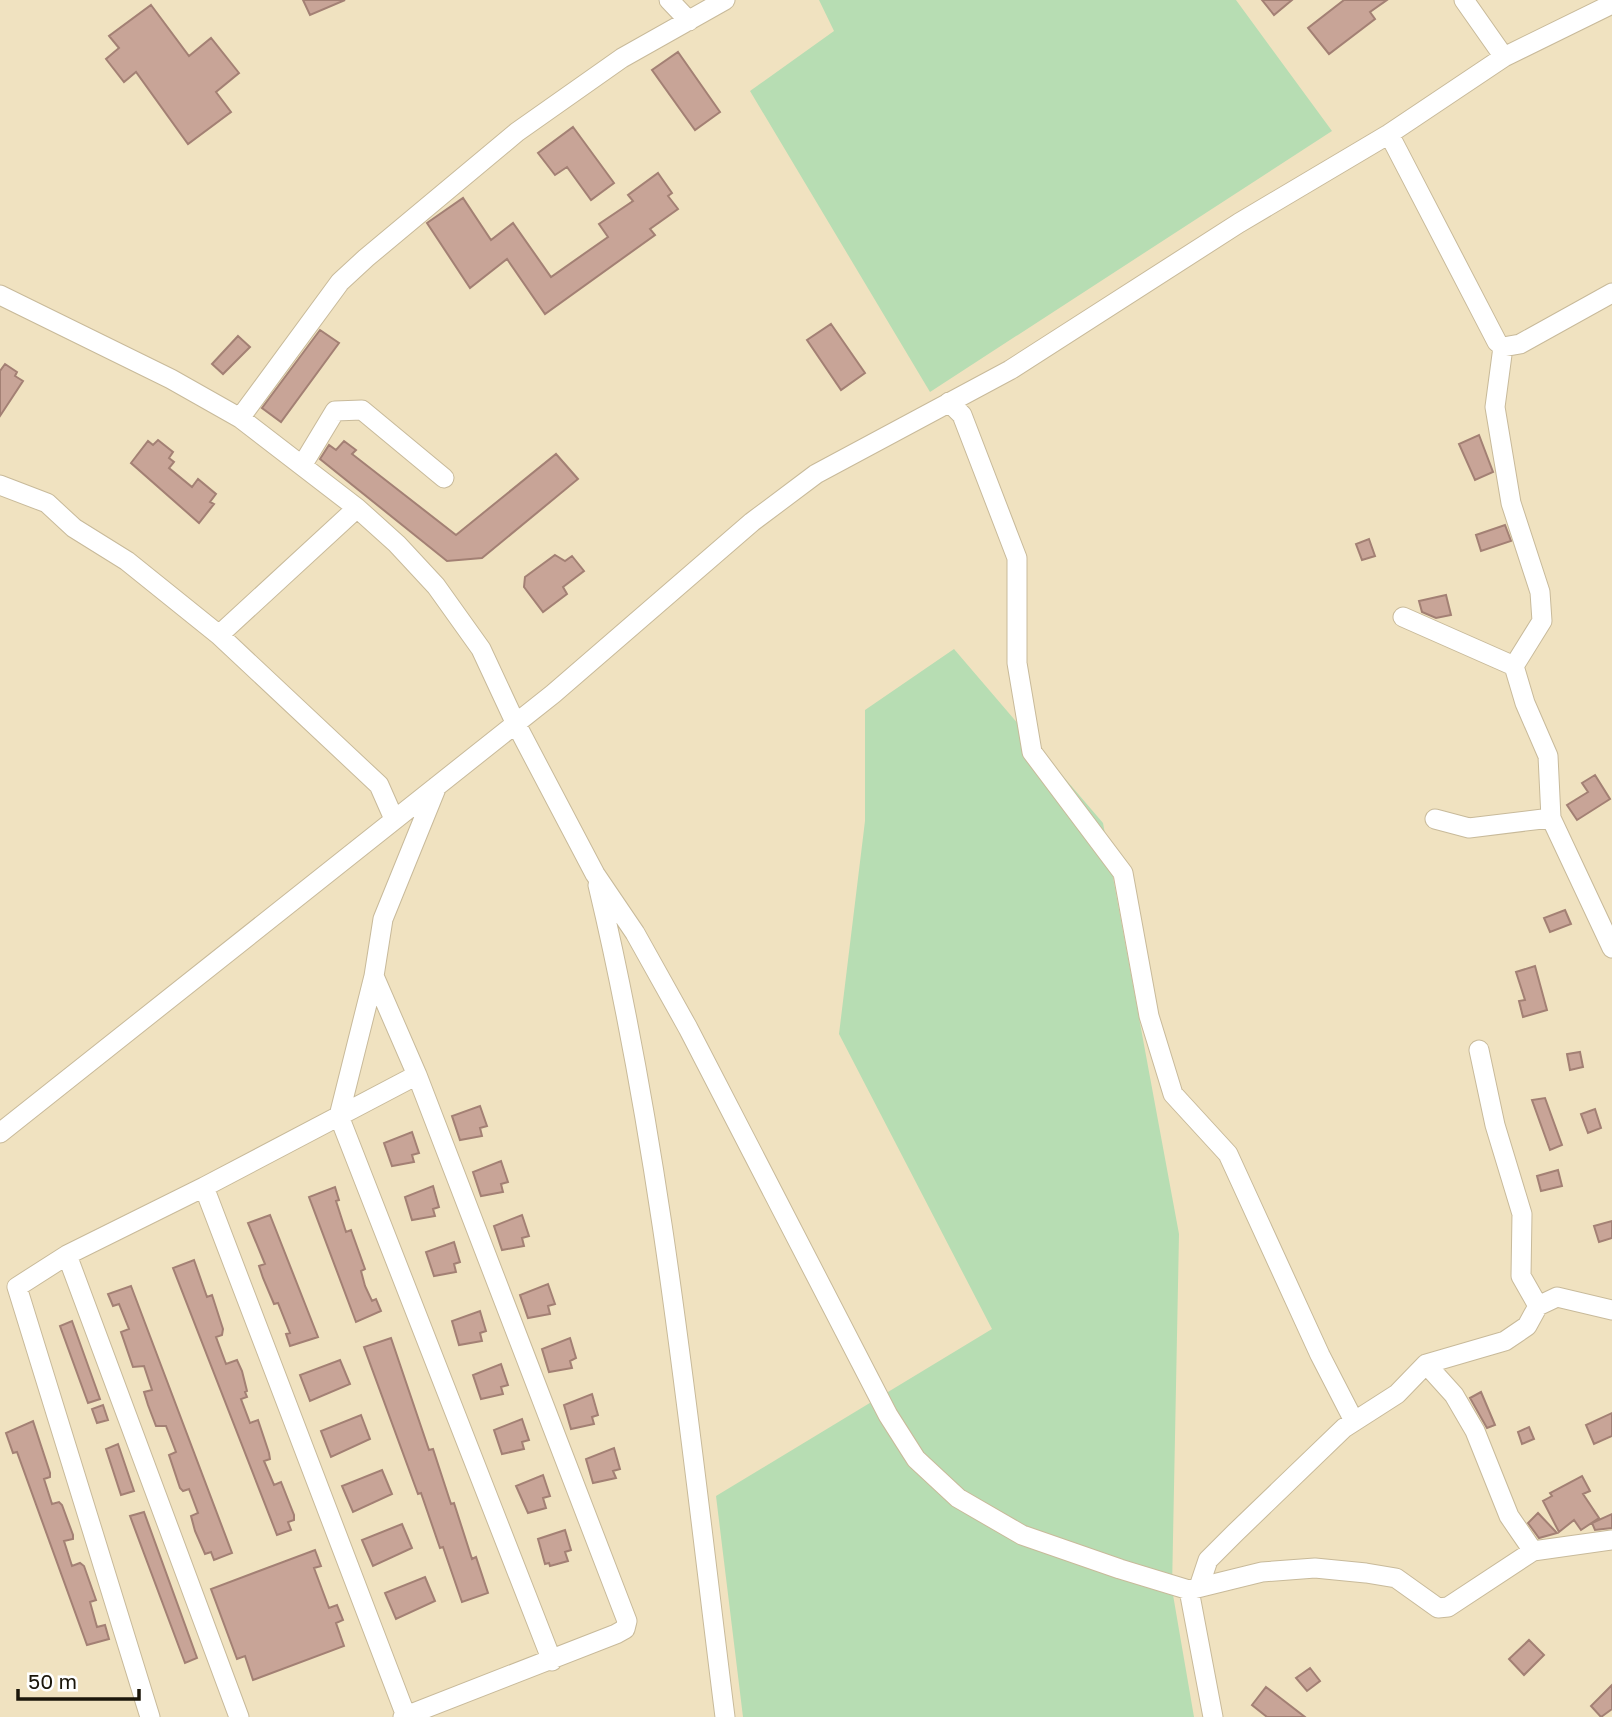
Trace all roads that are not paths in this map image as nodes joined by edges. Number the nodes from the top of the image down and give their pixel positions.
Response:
1 (669, 0) edge
2 (725, 0) edge
3 (1464, 0) edge
4 (1612, 4) edge
5 (690, 21) junction
6 (1504, 57) junction
7 (1389, 134) junction
8 (1612, 293) edge
9 (0, 295) edge
10 (1503, 347) junction
11 (949, 402) junction
12 (240, 418) junction
13 (303, 464) junction
14 (444, 478) dead end
15 (0, 485) edge
16 (357, 508) junction
17 (1403, 617) dead end
18 (219, 635) junction
19 (1514, 666) junction
20 (515, 722) junction
21 (437, 786) junction
22 (1551, 817) junction
23 (1435, 819) dead end
24 (394, 820) junction
25 (595, 874) junction
26 (1612, 948) edge
27 (374, 976) junction
28 (1479, 1050) dead end
29 (417, 1075) junction
30 (339, 1116) junction
31 (0, 1133) edge
32 (204, 1187) junction
33 (67, 1255) junction
34 (1538, 1306) junction
35 (1612, 1310) edge
36 (1426, 1364) junction
37 (1354, 1421) junction
38 (1612, 1540) edge
39 (1532, 1551) junction
40 (1194, 1589) junction
41 (552, 1661) junction
42 (150, 1717) edge
43 (239, 1717) edge
44 (405, 1717) edge
45 (725, 1717) edge
46 (1213, 1717) edge

1 - 5 street
2 - 5 street
3 - 6 street
4 - 6 street
5 - 12 street
6 - 7 street
7 - 10 street
7 - 11 street
8 - 10 street
9 - 12 street
10 - 19 street
11 - 20 street
11 - 37 street
12 - 13 street
13 - 14 street
13 - 16 street
15 - 18 street
16 - 18 street
16 - 20 street
17 - 19 street
18 - 24 street
19 - 22 street
20 - 21 street
20 - 25 street
21 - 24 street
21 - 27 street
22 - 23 street
22 - 26 street
24 - 31 street
25 - 40 street
25 - 45 street
27 - 29 street
27 - 30 street
28 - 34 street
29 - 30 street
29 - 41 street
30 - 32 street
30 - 41 street
32 - 33 street
32 - 44 street
33 - 42 street
33 - 43 street
34 - 35 street
34 - 36 street
36 - 37 street
36 - 39 street
37 - 40 street
38 - 39 street
39 - 40 street
40 - 46 street
41 - 44 street

